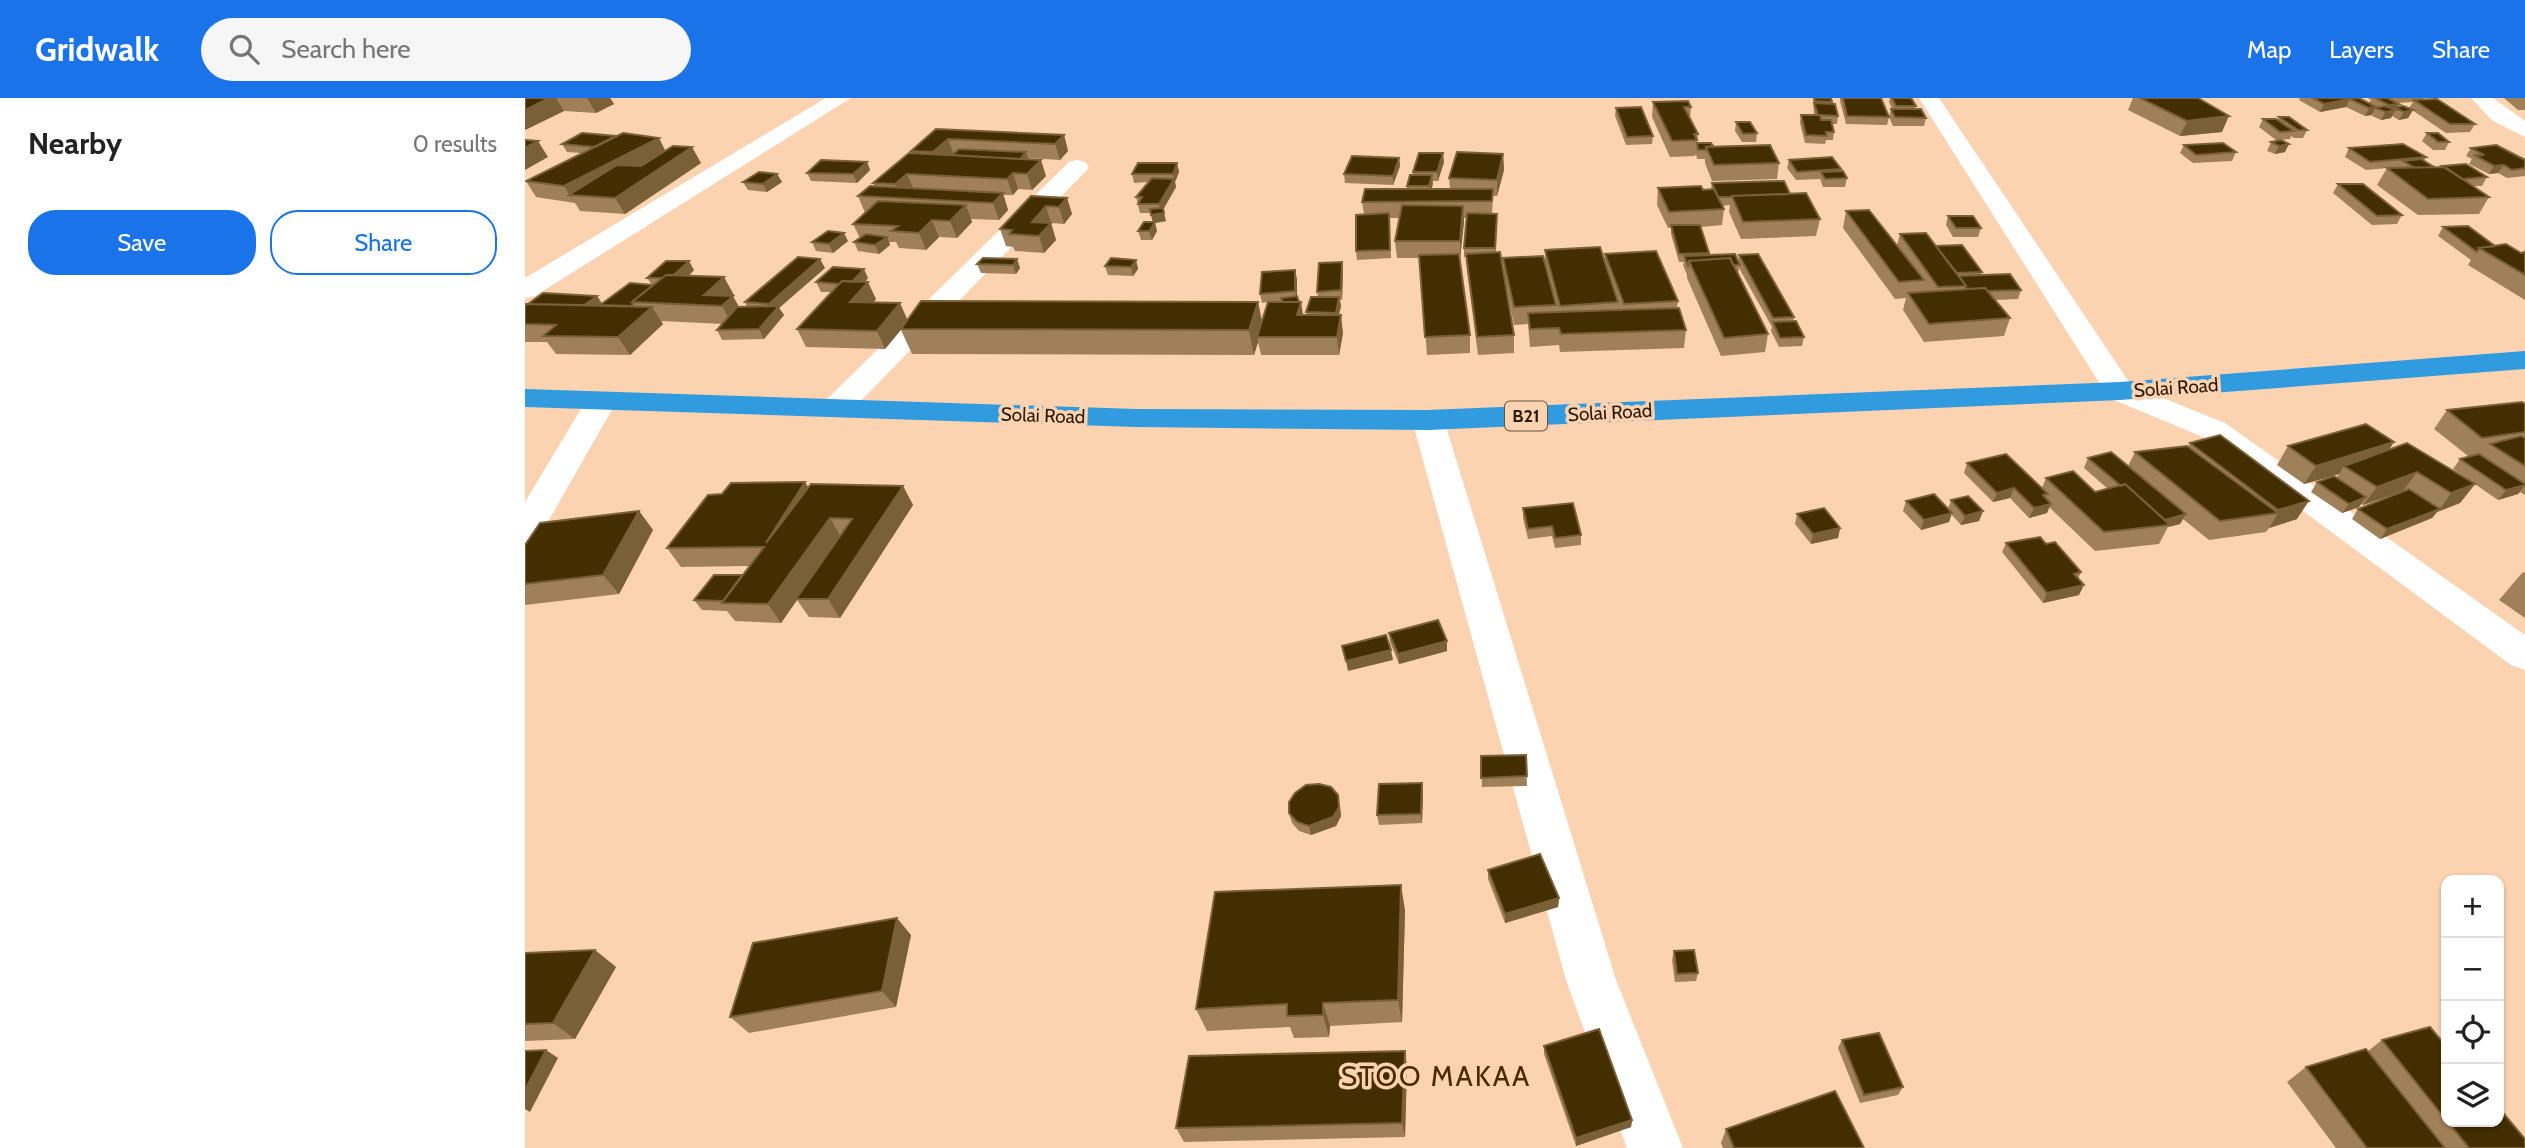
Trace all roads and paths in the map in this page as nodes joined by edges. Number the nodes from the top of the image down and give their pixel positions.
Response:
1 (841, 98) edge
2 (1929, 98) edge
3 (2481, 98) edge
4 (2525, 130) edge
5 (1077, 167) dead end
6 (525, 290) edge
7 (2525, 360) edge
8 (2120, 391) junction
9 (525, 398) edge
10 (601, 401) junction
11 (836, 408) junction
12 (1428, 420) junction
13 (525, 531) edge
14 (2525, 655) edge
15 (1655, 1148) edge

1 - 6 street
2 - 8 street
3 - 4 street
5 - 11 street
7 - 8 highway, Solai Road / B21
8 - 12 highway, Solai Road / B21
8 - 14 street
9 - 10 highway, Solai Road / B21
10 - 11 highway, Solai Road / B21
10 - 13 street
11 - 12 highway, Solai Road / B21
12 - 15 street

